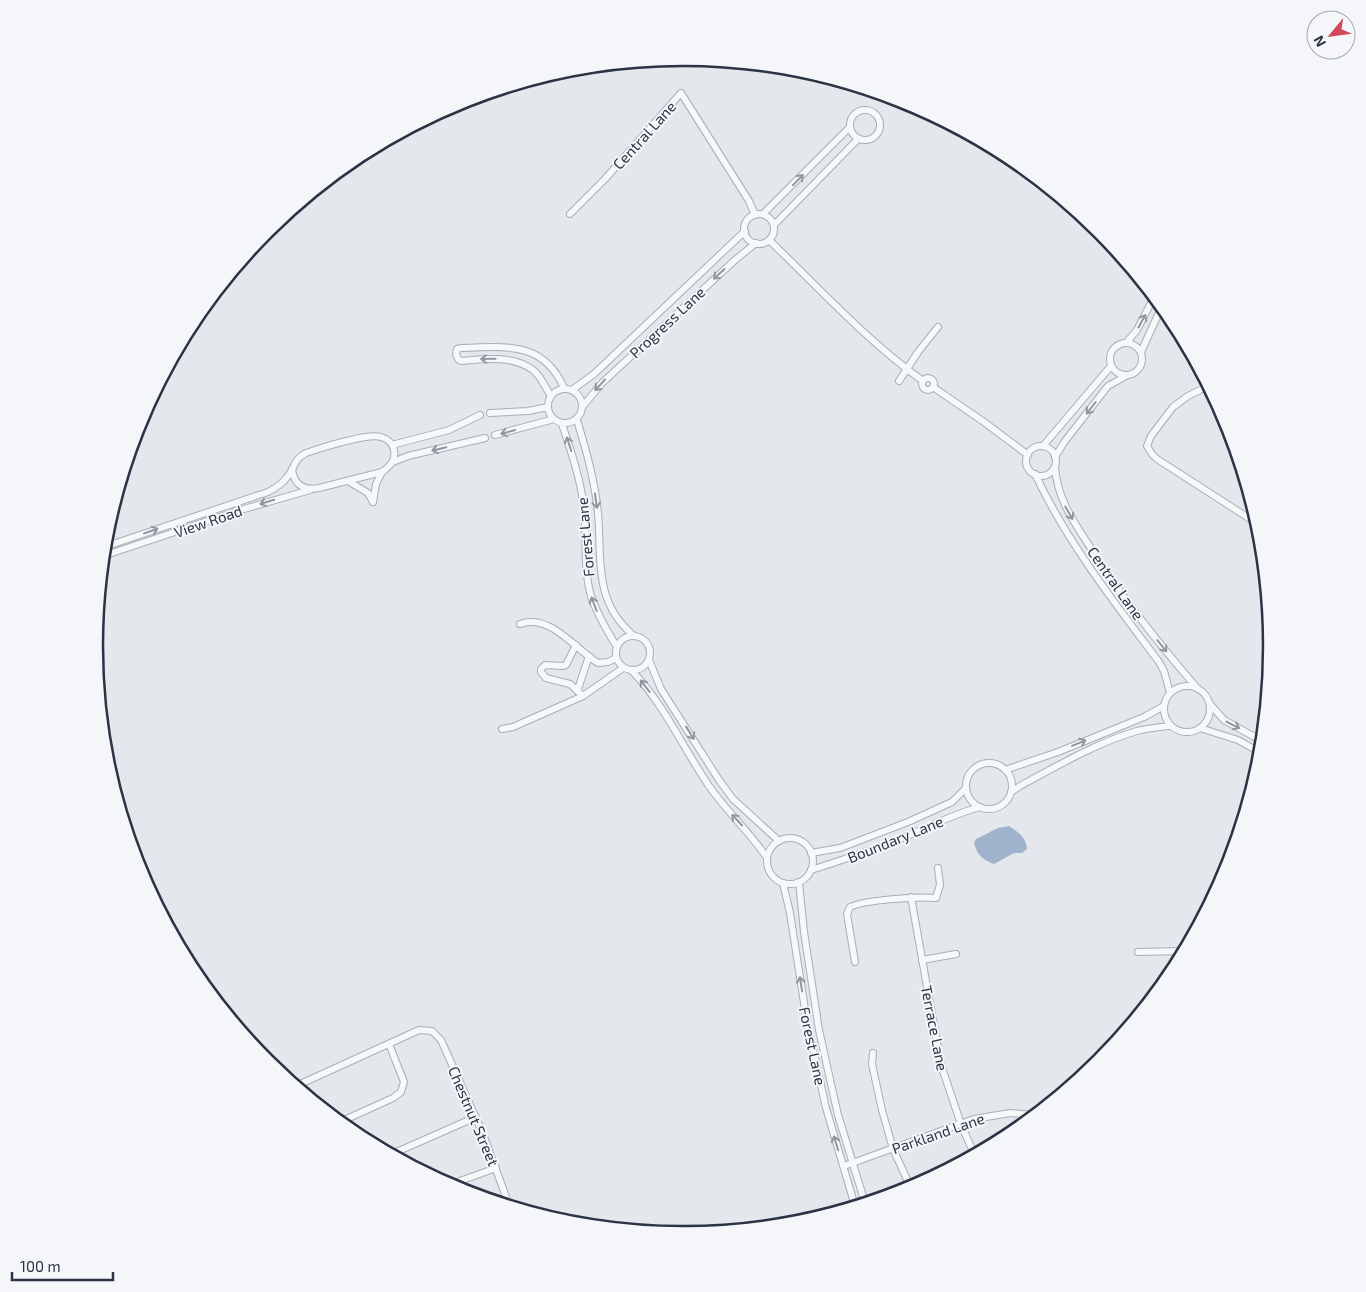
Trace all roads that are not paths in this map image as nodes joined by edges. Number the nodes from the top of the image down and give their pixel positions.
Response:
1 (850, 127) junction
2 (858, 139) junction
3 (570, 214) dead end
4 (763, 214) junction
5 (755, 215) junction
6 (774, 225) junction
7 (745, 232) junction
8 (769, 240) junction
9 (756, 243) junction
10 (1151, 304) edge
11 (1158, 314) edge
12 (938, 327) dead end
13 (1126, 343) junction
14 (1141, 352) junction
15 (1111, 366) junction
16 (906, 369) junction
17 (1126, 376) junction
18 (899, 381) dead end
19 (564, 388) junction
20 (1202, 389) edge
21 (572, 390) junction
22 (551, 396) junction
23 (583, 406) junction
24 (548, 408) junction
25 (490, 413) dead end
26 (480, 415) dead end
27 (554, 418) junction
28 (577, 420) junction
29 (562, 424) junction
30 (495, 435) dead end
31 (485, 438) dead end
32 (392, 445) junction
33 (1043, 446) junction
34 (1028, 455) junction
35 (1055, 457) junction
36 (393, 462) junction
37 (1055, 467) junction
38 (292, 469) junction
39 (382, 472) junction
40 (1035, 474) junction
41 (348, 481) junction
42 (314, 489) junction
43 (1248, 518) edge
44 (112, 544) edge
45 (111, 553) edge
46 (520, 624) dead end
47 (634, 636) junction
48 (576, 645) junction
49 (616, 647) junction
50 (589, 656) junction
51 (616, 658) junction
52 (649, 660) junction
53 (623, 668) junction
54 (632, 671) junction
55 (1197, 688) junction
56 (578, 690) junction
57 (1170, 693) junction
58 (583, 696) junction
59 (1209, 703) junction
60 (1164, 706) junction
61 (1171, 726) junction
62 (1200, 728) junction
63 (502, 729) dead end
64 (1256, 737) edge
65 (1254, 749) edge
66 (1005, 770) junction
67 (966, 788) junction
68 (1011, 792) junction
69 (980, 807) junction
70 (779, 841) junction
71 (811, 853) junction
72 (767, 858) junction
73 (938, 868) dead end
74 (811, 870) junction
75 (799, 882) junction
76 (783, 883) junction
77 (912, 897) junction
78 (800, 906) junction
79 (789, 907) junction
80 (1176, 951) edge
81 (1138, 952) dead end
82 (956, 954) dead end
83 (922, 960) junction
84 (856, 962) dead end
85 (389, 1044) junction
86 (873, 1053) dead end
87 (302, 1083) edge
88 (1025, 1114) edge
89 (476, 1117) junction
90 (348, 1119) edge
91 (961, 1124) junction
92 (893, 1149) junction
93 (972, 1149) edge
94 (399, 1151) edge
95 (854, 1163) junction
96 (844, 1166) junction
97 (496, 1168) junction
98 (459, 1181) edge
99 (908, 1181) edge
100 (864, 1197) edge
101 (507, 1198) edge
102 (853, 1200) edge

1 - 2 street
1 - 2 street
4 -> 1 street
2 - 6 street
3 - 5 street, Central Lane
4 - 5 street
4 - 6 street
5 - 7 street
6 - 8 street
7 - 9 street
7 - 21 street, Progress Lane
8 - 9 street
8 - 16 street
9 -> 23 street, Progress Lane
13 -> 10 street
11 - 14 street
12 - 16 street
13 - 14 street
13 - 15 street
14 - 17 street
15 - 17 street
15 - 33 street
16 - 18 street
16 - 34 street
17 -> 35 street
19 - 21 street
19 - 22 street
22 -> 19 street
20 - 43 street
21 - 23 street
22 - 24 street
23 - 28 street
24 - 25 street
24 - 27 street
26 - 32 street
27 - 29 street
27 -> 30 street
28 - 29 street
28 -> 47 street, Forest Lane
49 -> 29 street, Forest Lane
31 -> 36 street
32 - 36 street
32 - 38 street, View Road
33 - 34 street
33 - 35 street
34 - 40 street, Central Lane
35 - 37 street, Central Lane
36 - 39 street, View Road
37 - 40 street
37 -> 55 street, Central Lane
38 - 42 street
44 -> 38 street, View Road
39 - 41 street, View Road
39 - 41 street
40 - 57 street, Central Lane
41 - 42 street, View Road
42 -> 45 street, View Road
46 - 48 street
47 - 49 street
47 - 52 street
48 - 50 street
48 - 56 street
49 - 51 street
50 - 51 street
50 - 56 street
51 - 53 street
52 - 54 street
52 -> 70 street
53 - 54 street
53 - 58 street
72 -> 54 street
55 - 57 street
55 - 59 street
56 - 58 street
57 - 60 street
58 - 63 street
59 - 62 street
59 -> 64 street
60 - 61 street
66 -> 60 street
61 - 62 street
61 - 68 street
62 - 65 street
66 - 67 street
66 - 68 street
67 - 69 street
67 - 71 street, Boundary Lane
68 - 69 street
69 - 74 street, Boundary Lane
70 - 71 street
70 - 72 street
71 - 74 street
72 - 76 street
73 - 77 street
74 - 75 street
75 - 76 street
75 - 78 street, Forest Lane
76 - 79 street, Forest Lane
77 - 83 street, Terrace Lane
77 - 84 street
78 - 79 street
78 - 95 street, Forest Lane
96 -> 79 street, Forest Lane
80 - 81 street
82 - 83 street
83 - 91 street, Terrace Lane
85 - 87 street
85 - 89 street, Chestnut Street
85 - 90 street
86 - 92 street
88 - 91 street, Parkland Lane
89 - 94 street
89 - 97 street, Chestnut Street
91 - 92 street, Parkland Lane
91 - 93 street, Terrace Lane
92 - 95 street, Parkland Lane
92 - 99 street
95 - 96 street, Parkland Lane
95 - 100 street, Forest Lane
96 - 102 street, Forest Lane
97 - 98 street
97 - 101 street, Chestnut Street

